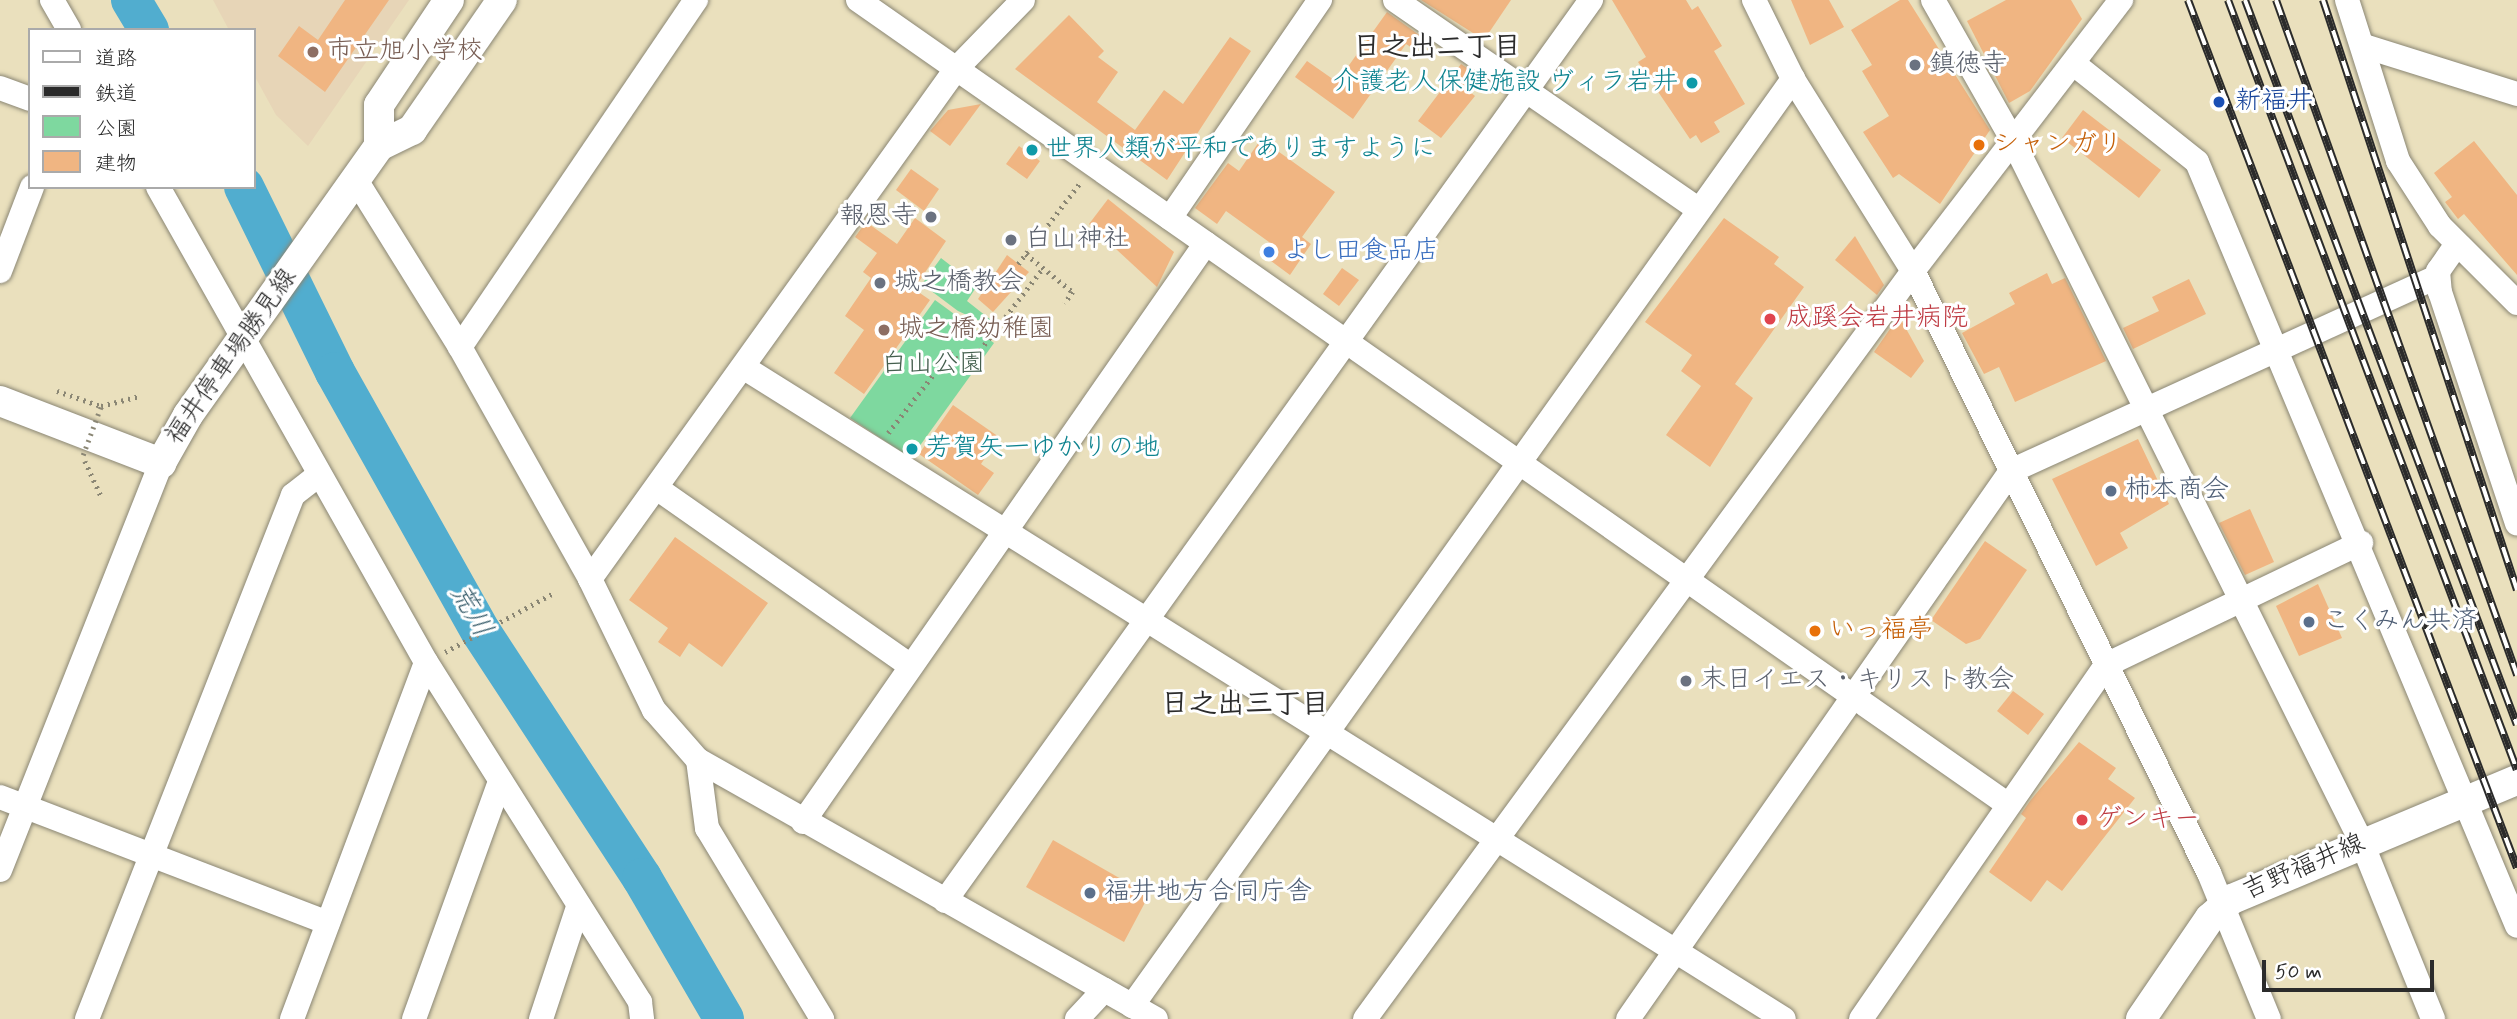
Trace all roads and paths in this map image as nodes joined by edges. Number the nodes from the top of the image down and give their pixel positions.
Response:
1 (52, 0) edge
2 (449, 0) edge
3 (502, 0) edge
4 (696, 0) edge
5 (858, 0) edge
6 (1023, 0) edge
7 (1320, 0) edge
8 (1395, 0) edge
9 (1591, 0) edge
10 (1754, 0) edge
11 (1933, 0) edge
12 (2347, 0) edge
13 (2109, 6) edge
14 (68, 28) edge
15 (2364, 46) junction
16 (2074, 64) junction
17 (956, 69) junction
18 (1793, 79) junction
19 (0, 88) edge
20 (1524, 90) junction
21 (2517, 94) edge
22 (28, 98) edge
23 (2012, 139) junction
24 (379, 146) junction
25 (1094, 166) junction
26 (356, 180) junction
27 (31, 189) edge
28 (159, 189) edge
29 (1696, 208) junction
30 (1170, 218) junction
31 (1206, 243) junction
32 (2457, 244) junction
33 (1026, 254) junction
34 (1018, 264) dead end
35 (1043, 268) junction
36 (0, 271) edge
37 (1913, 271) junction
38 (2437, 277) junction
39 (1065, 303) dead end
40 (2517, 303) edge
41 (246, 334) junction
42 (1342, 340) junction
43 (460, 348) junction
44 (2276, 350) junction
45 (743, 367) junction
46 (57, 391) dead end
47 (140, 396) dead end
48 (0, 401) edge
49 (100, 405) junction
50 (2146, 410) junction
51 (875, 450) junction
52 (1518, 460) junction
53 (161, 463) junction
54 (2011, 471) junction
55 (317, 476) junction
56 (658, 489) junction
57 (102, 498) dead end
58 (2517, 524) edge
59 (1002, 529) junction
60 (2361, 543) junction
61 (590, 579) junction
62 (1686, 581) junction
63 (552, 594) dead end
64 (2240, 601) junction
65 (1146, 620) junction
66 (430, 660) junction
67 (909, 665) junction
68 (2106, 665) junction
69 (1852, 699) junction
70 (1327, 733) junction
71 (698, 760) junction
72 (2517, 780) edge
73 (500, 782) junction
74 (0, 797) edge
75 (2466, 800) junction
76 (2007, 804) junction
77 (24, 806) junction
78 (803, 822) junction
79 (1497, 839) junction
80 (2361, 843) junction
81 (153, 856) junction
82 (0, 870) edge
83 (945, 901) junction
84 (2223, 905) junction
85 (578, 907) junction
86 (328, 923) junction
87 (2517, 926) edge
88 (1675, 951) junction
89 (1104, 990) junction
90 (1132, 1006) junction
91 (87, 1019) edge
92 (292, 1019) edge
93 (414, 1019) edge
94 (541, 1019) edge
95 (642, 1019) edge
96 (822, 1019) edge
97 (1077, 1019) edge
98 (1156, 1019) edge
99 (1365, 1019) edge
100 (1628, 1019) edge
101 (1784, 1019) edge
102 (1861, 1019) edge
103 (2141, 1019) edge
104 (2269, 1019) edge
105 (2433, 1019) edge

1 - 14 street
2 - 24 main road
3 - 24 main road
4 - 43 street
5 - 17 street
6 - 17 street
7 - 30 street
8 - 20 street
9 - 20 street
10 - 18 street
11 - 23 street
12 - 15 street
13 - 16 street
15 - 21 street
15 - 32 street
16 - 23 street
16 - 44 street
17 - 25 street
17 - 45 street
18 - 29 street
18 - 37 street
19 - 22 street
20 - 29 street
20 - 42 street
23 - 37 street
23 - 50 street
24 - 26 main road, 福井停車場勝見線
25 - 30 street
25 - 33 path
26 - 41 main road, 福井停車場勝見線
26 - 43 street
27 - 36 street
28 - 41 street
29 - 52 street
30 - 31 street
31 - 42 street
31 - 59 street
32 - 38 street
32 - 40 street
33 - 34 path
33 - 35 path
35 - 39 path
35 - 51 path
37 - 54 street
37 - 62 street
38 - 44 street
38 - 58 street
41 - 53 main road, 福井停車場勝見線
41 - 55 street
42 - 52 street
42 - 65 street
43 - 61 street
44 - 50 street
44 - 60 street
45 - 51 street
45 - 56 street
46 - 49 path
47 - 49 path
48 - 53 main road, 福井停車場勝見線
49 - 57 path, bridge
50 - 54 street
50 - 64 street
51 - 59 street
52 - 62 street
52 - 70 street
53 - 77 street
54 - 68 street
54 - 69 street
55 - 66 street
55 - 81 street
56 - 61 street
56 - 67 street
59 - 65 street
59 - 67 street
60 - 64 street
60 - 75 street
61 - 71 street
62 - 69 street
62 - 79 street
63 - 66 path
64 - 68 street
64 - 80 street
65 - 70 street
65 - 83 street
66 - 73 street
66 - 86 street
67 - 78 street
68 - 76 street
68 - 84 street
69 - 76 street
69 - 88 street
70 - 79 street
70 - 90 street
71 - 78 street
71 - 96 street
72 - 75 main road, 吉野福井線
73 - 85 street
73 - 93 street
74 - 77 street
75 - 80 main road, 吉野福井線
75 - 87 street
76 - 102 street
77 - 81 street
77 - 82 street
78 - 83 street
79 - 88 street
79 - 99 street
80 - 84 main road, 吉野福井線
80 - 105 street
81 - 86 street
81 - 91 street
83 - 89 street
84 - 103 main road, 吉野福井線
84 - 104 street
85 - 94 street
85 - 95 street
86 - 92 street
88 - 100 street
88 - 101 street
89 - 90 street
89 - 97 street
90 - 98 street

